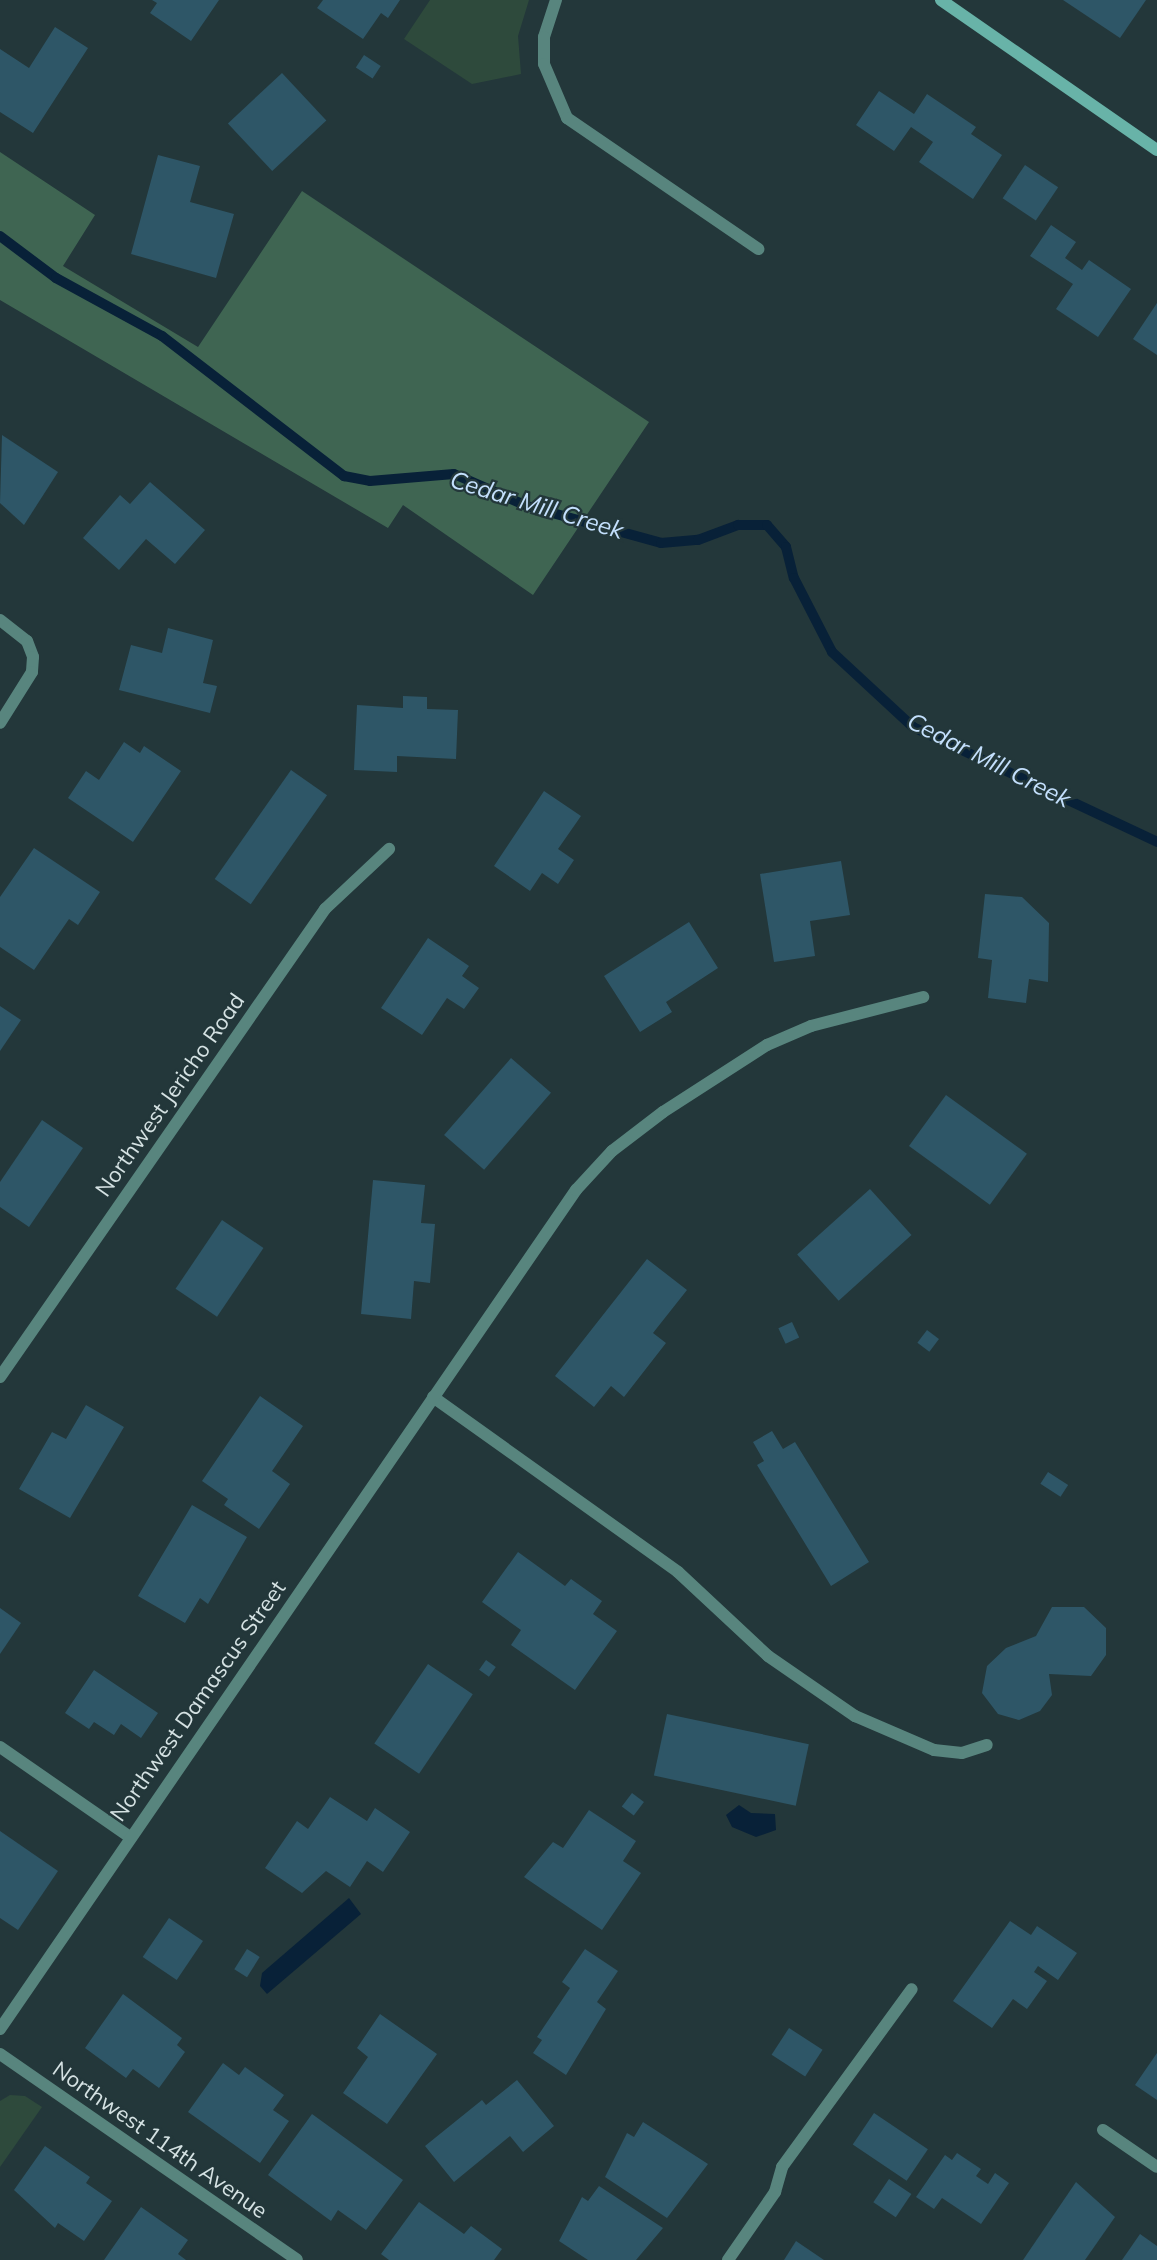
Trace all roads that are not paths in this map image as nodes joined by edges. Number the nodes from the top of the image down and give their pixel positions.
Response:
1 (556, 0) edge
2 (941, 0) edge
3 (1157, 150) edge
4 (758, 249) dead end
5 (0, 620) edge
6 (0, 723) edge
7 (389, 849) dead end
8 (923, 997) dead end
9 (0, 1377) edge
10 (433, 1397) junction
11 (987, 1745) dead end
12 (0, 1747) edge
13 (130, 1837) junction
14 (912, 1989) dead end
15 (0, 2029) edge
16 (0, 2054) edge
17 (1103, 2130) dead end
18 (1157, 2167) edge
19 (297, 2260) edge
20 (728, 2260) edge

1 - 4 street
2 - 3 street
5 - 6 street
7 - 9 street, Northwest Jericho Road
8 - 10 street, Northwest Damascus Street
10 - 11 street
10 - 13 street, Northwest Damascus Street
12 - 13 street
13 - 15 street, Northwest Damascus Street
14 - 20 street
16 - 19 street, Northwest 114th Avenue
17 - 18 street

